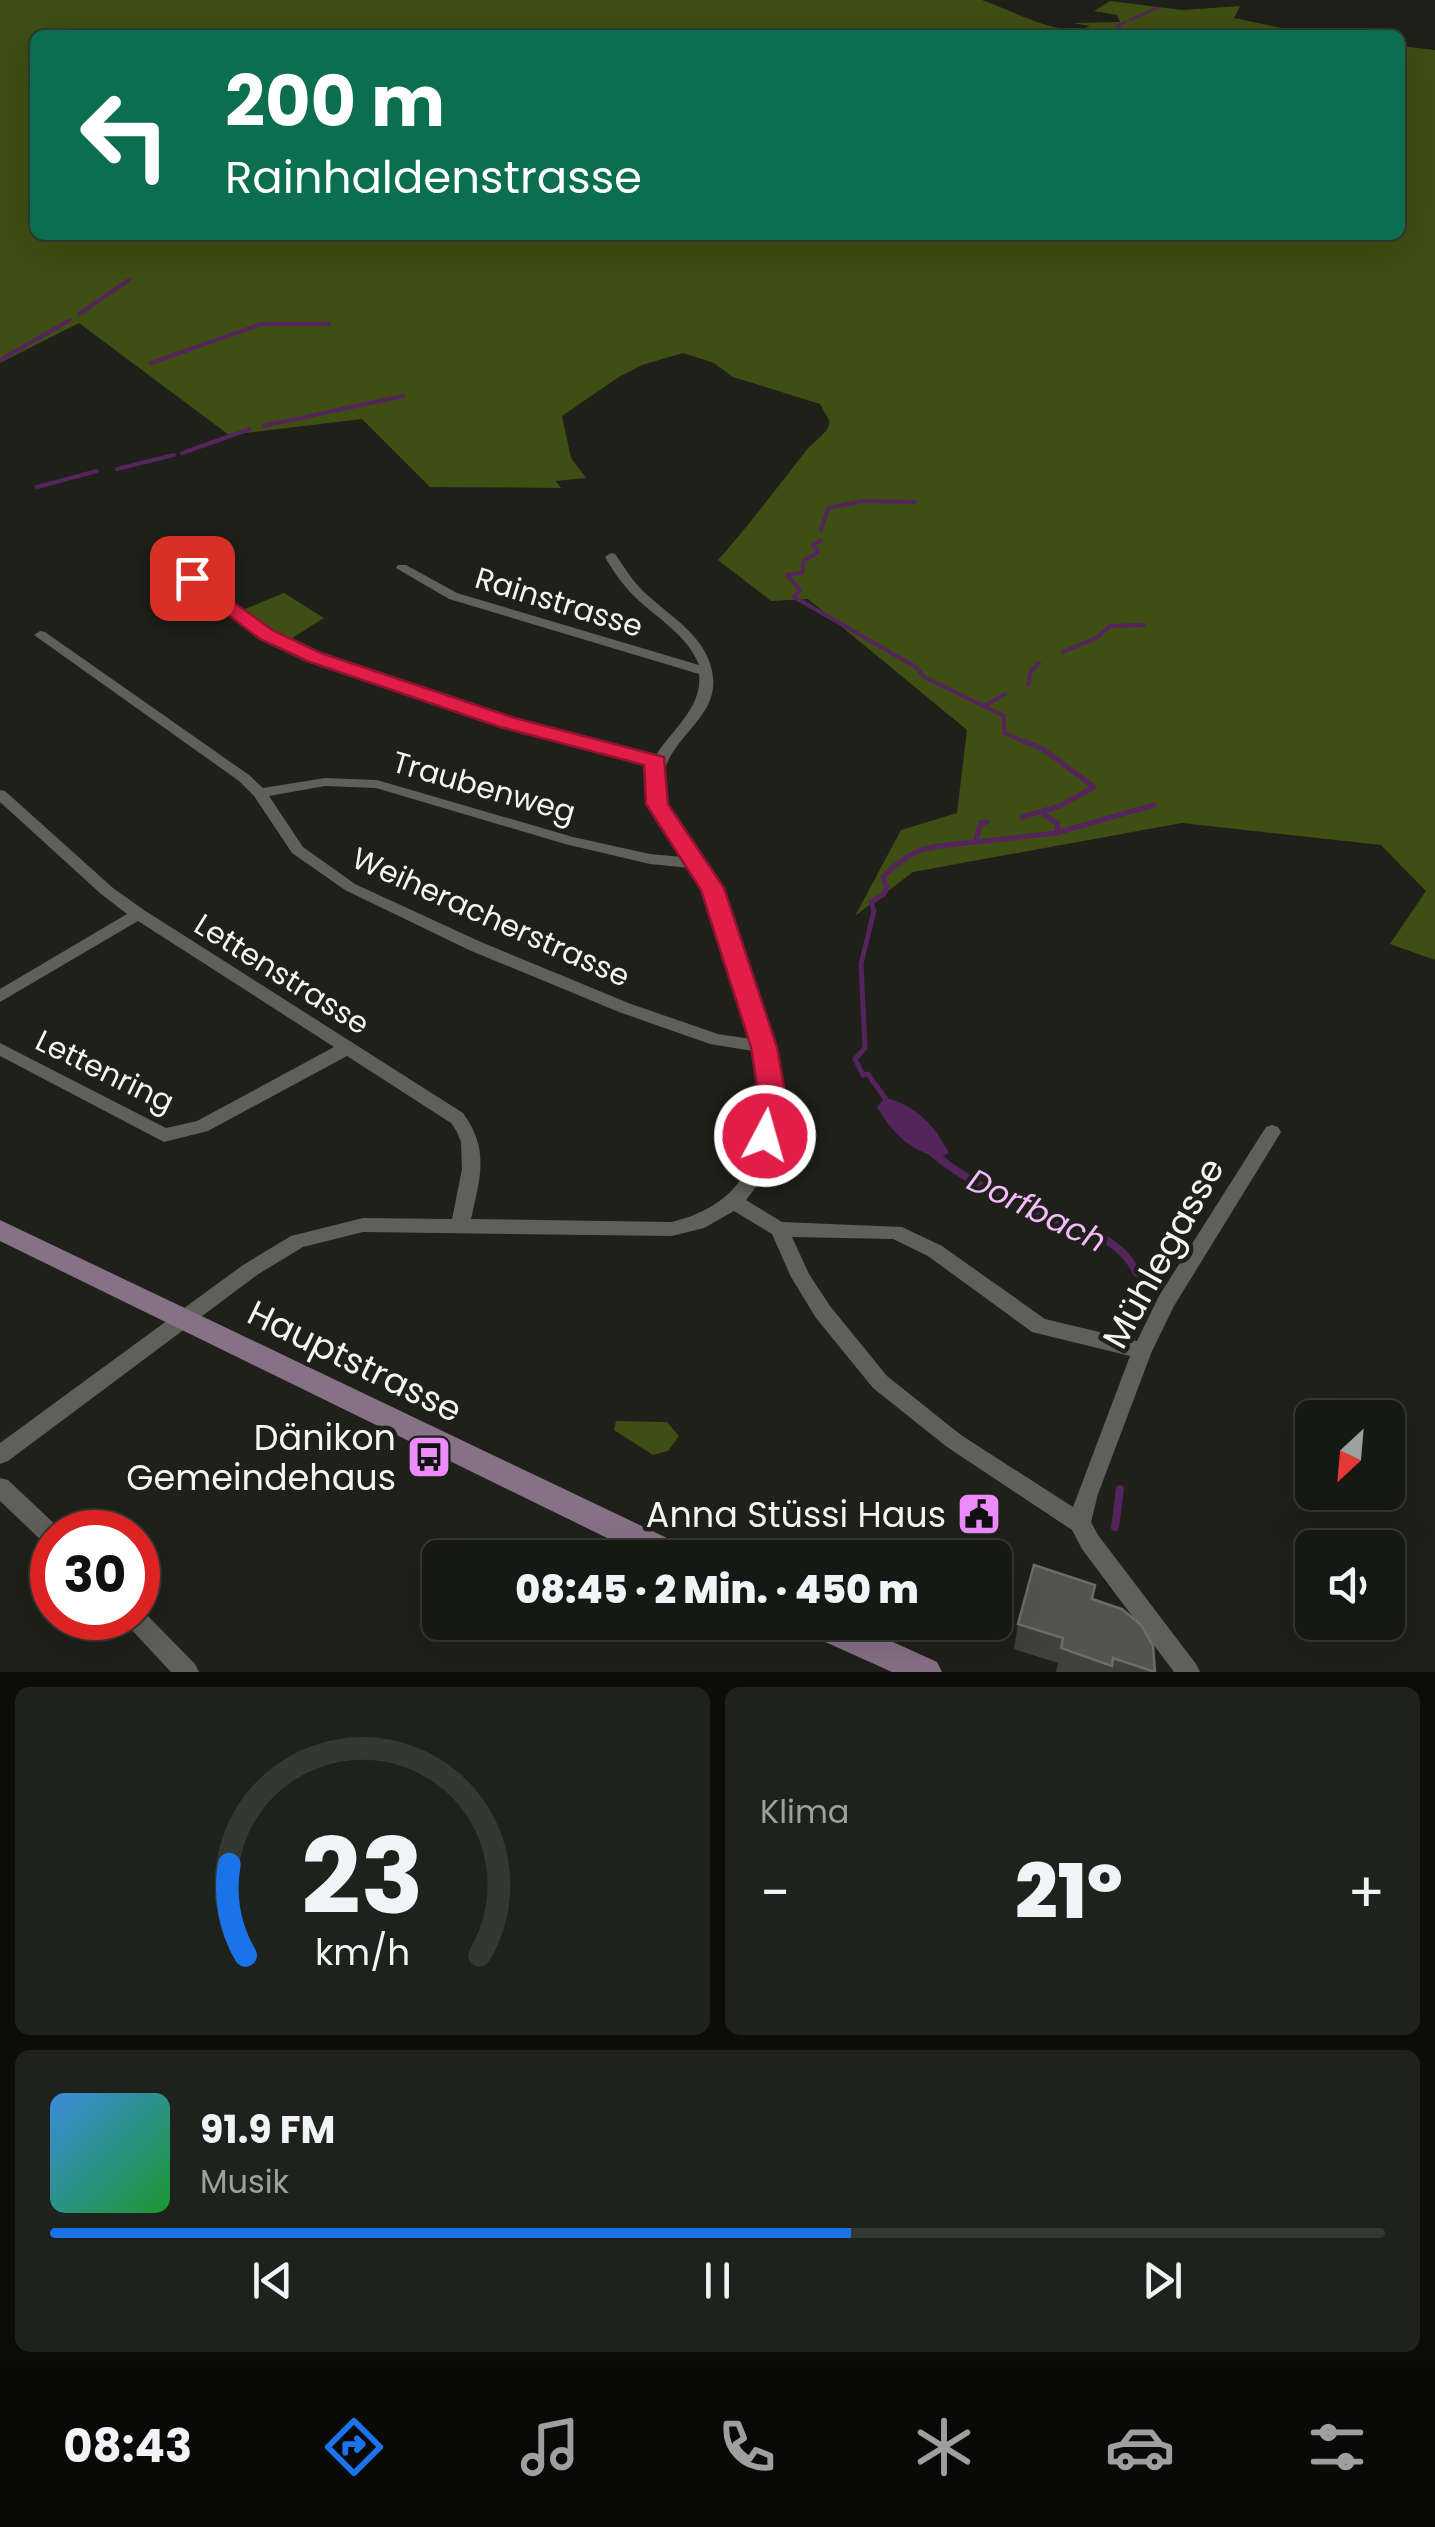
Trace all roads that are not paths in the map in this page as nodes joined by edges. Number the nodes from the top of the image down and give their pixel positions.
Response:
1 (611, 557) dead end
2 (402, 568) dead end
3 (192, 578) dead end
4 (40, 635) dead end
5 (707, 672) junction
6 (656, 762) junction
7 (260, 792) junction
8 (0, 794) edge
9 (692, 862) junction
10 (138, 914) junction
11 (0, 996) edge
12 (764, 1047) junction
13 (0, 1048) edge
14 (347, 1048) junction
15 (1272, 1132) dead end
16 (734, 1202) junction
17 (460, 1224) junction
18 (778, 1229) junction
19 (0, 1230) edge
20 (182, 1320) junction
21 (1142, 1351) junction
22 (0, 1454) edge
23 (0, 1487) edge
24 (30, 1515) edge
25 (1080, 1523) junction
26 (641, 1540) edge
27 (156, 1640) edge
28 (854, 1640) edge
29 (187, 1672) edge
30 (926, 1672) edge
31 (1188, 1672) edge

1 - 5 street
2 - 5 street, Rainstrasse
3 - 6 street
4 - 7 street, Weiheracherstrasse
5 - 6 street
6 - 9 street
7 - 9 street, Traubenweg
7 - 12 street, Weiheracherstrasse
8 - 10 street, Lettenstrasse
9 - 12 street
10 - 11 street
10 - 14 street, Lettenstrasse
12 - 16 street
13 - 14 street, Lettenring
14 - 17 street, Lettenstrasse
15 - 21 street, Mühlegasse
16 - 17 street
16 - 18 street
17 - 20 street
18 - 21 street
18 - 25 street
19 - 20 street, Hauptstrasse
20 - 22 street
20 - 26 street, Hauptstrasse
21 - 25 street, Mühlegasse
23 - 24 street
25 - 31 street
27 - 29 street
28 - 30 street

